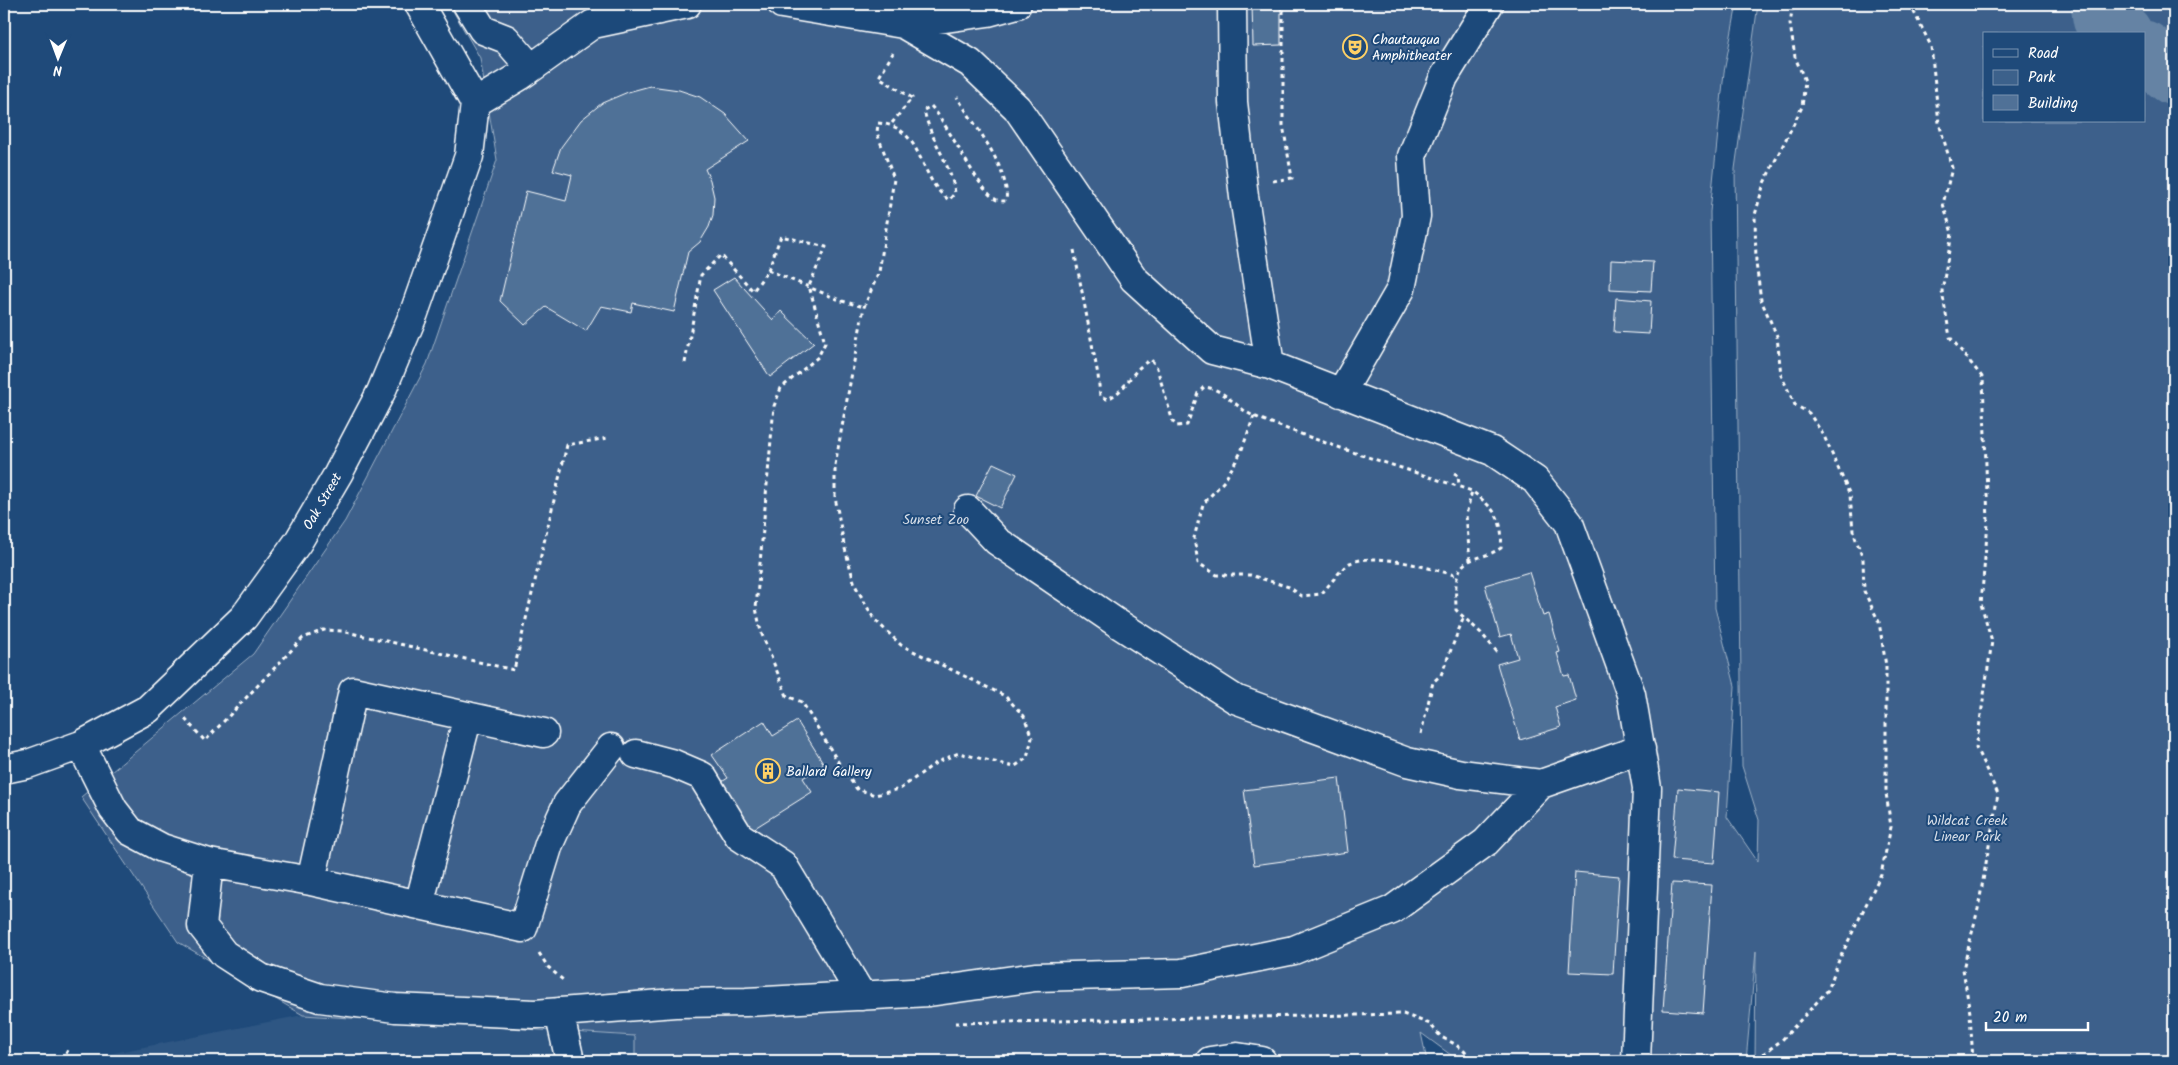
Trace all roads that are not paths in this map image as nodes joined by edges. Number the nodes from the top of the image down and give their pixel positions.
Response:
1 (419, 4) edge
2 (467, 4) edge
3 (687, 4) edge
4 (782, 4) edge
5 (1017, 4) edge
6 (1232, 4) edge
7 (1489, 4) edge
8 (903, 24) junction
9 (526, 72) junction
10 (475, 103) junction
11 (1270, 365) junction
12 (1341, 393) junction
13 (968, 510) dead end
14 (468, 716) junction
15 (544, 733) dead end
16 (81, 745) junction
17 (1640, 749) junction
18 (4, 769) edge
19 (1540, 784) junction
20 (209, 863) junction
21 (311, 881) junction
22 (418, 905) junction
23 (862, 996) junction
24 (559, 1012) junction
25 (570, 1061) edge
26 (1210, 1061) edge
27 (1262, 1061) edge
28 (1636, 1061) edge

1 - 10 street
2 - 9 street
3 - 9 street
4 - 8 street
5 - 8 street
6 - 11 street
7 - 12 street
8 - 11 street
9 - 10 street
10 - 16 street, Oak Street
11 - 12 street
12 - 17 street
13 - 19 street
14 - 15 street
14 - 21 street
14 - 22 street
16 - 18 street, Oak Street
16 - 20 street
17 - 19 street
17 - 28 street
19 - 23 street
20 - 21 street
20 - 24 street
21 - 22 street
22 - 23 street
23 - 24 street
24 - 25 street
26 - 27 street

